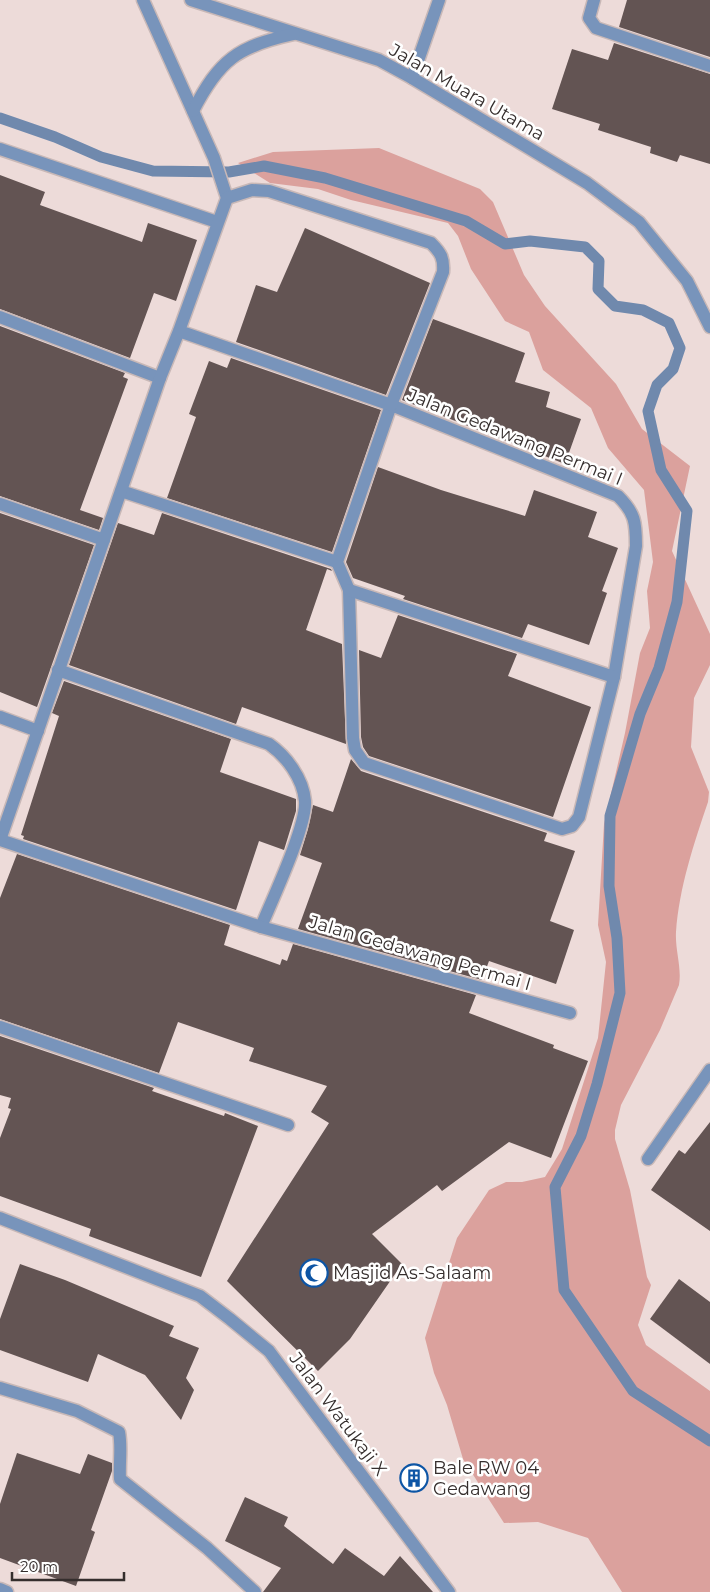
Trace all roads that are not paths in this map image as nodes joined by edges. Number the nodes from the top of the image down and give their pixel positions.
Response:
1 (143, 0) edge
2 (191, 0) edge
3 (439, 0) edge
4 (594, 0) edge
5 (296, 34) junction
6 (710, 66) edge
7 (412, 78) junction
8 (193, 111) junction
9 (0, 149) edge
10 (227, 198) junction
11 (217, 222) junction
12 (0, 317) edge
13 (710, 327) edge
14 (179, 331) junction
15 (160, 378) junction
16 (391, 405) junction
17 (121, 490) junction
18 (0, 504) edge
19 (104, 540) junction
20 (337, 562) junction
21 (348, 590) junction
22 (58, 670) junction
23 (614, 677) junction
24 (0, 717) edge
25 (38, 731) junction
26 (0, 840) edge
27 (261, 927) junction
28 (570, 1013) dead end
29 (0, 1027) edge
30 (710, 1070) edge
31 (288, 1126) dead end
32 (648, 1159) dead end
33 (0, 1218) edge
34 (0, 1388) edge
35 (0, 1589) edge
36 (7, 1592) edge
37 (255, 1592) edge
38 (449, 1592) edge

1 - 8 street
2 - 5 street, Jalan Muara Utama
3 - 7 street
4 - 6 street
5 - 7 street, Jalan Muara Utama
5 - 8 street
7 - 13 street, Jalan Muara Utama
8 - 10 street
9 - 11 street
10 - 11 street, Jalan Gedawang Permai I
10 - 16 street, Jalan Gedawang Permai I
11 - 14 street, Jalan Gedawang Permai I
12 - 15 street
14 - 15 street, Jalan Gedawang Permai I
14 - 16 street, Jalan Gedawang Permai I
15 - 17 street, Jalan Gedawang Permai I
16 - 20 street, Jalan Gedawang Permai I
16 - 23 street, Jalan Gedawang Permai I
17 - 19 street, Jalan Gedawang Permai I
17 - 20 street
18 - 19 street
19 - 22 street, Jalan Gedawang Permai I
20 - 21 street, Jalan Gedawang Permai I
21 - 23 street
21 - 23 street, Jalan Gedawang Permai I
22 - 25 street, Jalan Gedawang Permai I
22 - 27 street
24 - 25 street
25 - 26 street, Jalan Gedawang Permai I
26 - 27 street, Jalan Gedawang Permai I
27 - 28 street, Jalan Gedawang Permai I
29 - 31 street
30 - 32 street
33 - 38 street, Jalan Watukaji X
34 - 37 street
35 - 36 street

